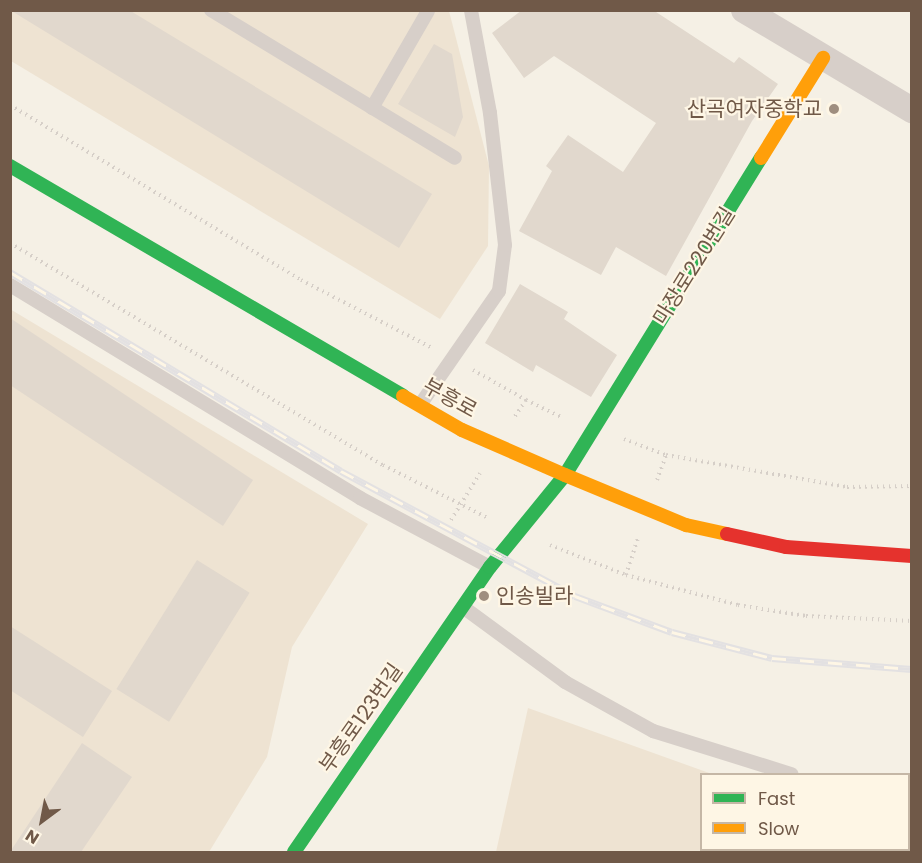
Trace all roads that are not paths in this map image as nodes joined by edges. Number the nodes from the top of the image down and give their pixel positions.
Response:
1 (211, 10) edge
2 (471, 10) edge
3 (744, 10) edge
4 (428, 11) edge
5 (823, 57) junction
6 (372, 108) junction
7 (912, 110) edge
8 (455, 158) dead end
9 (10, 166) edge
10 (10, 285) edge
11 (420, 405) junction
12 (565, 475) junction
13 (912, 556) edge
14 (490, 567) junction
15 (463, 607) junction
16 (788, 773) edge
17 (294, 852) edge

1 - 6 lane
2 - 11 lane
3 - 5 street
4 - 6 lane
5 - 7 street
5 - 12 main road, 마장로220번길
6 - 8 lane
9 - 11 main road, 부흥로
10 - 14 lane
11 - 12 main road, 부흥로
12 - 13 main road, 부흥로
12 - 14 main road, 부흥로123번길
14 - 15 main road, 부흥로123번길
15 - 16 lane
15 - 17 main road, 부흥로123번길

